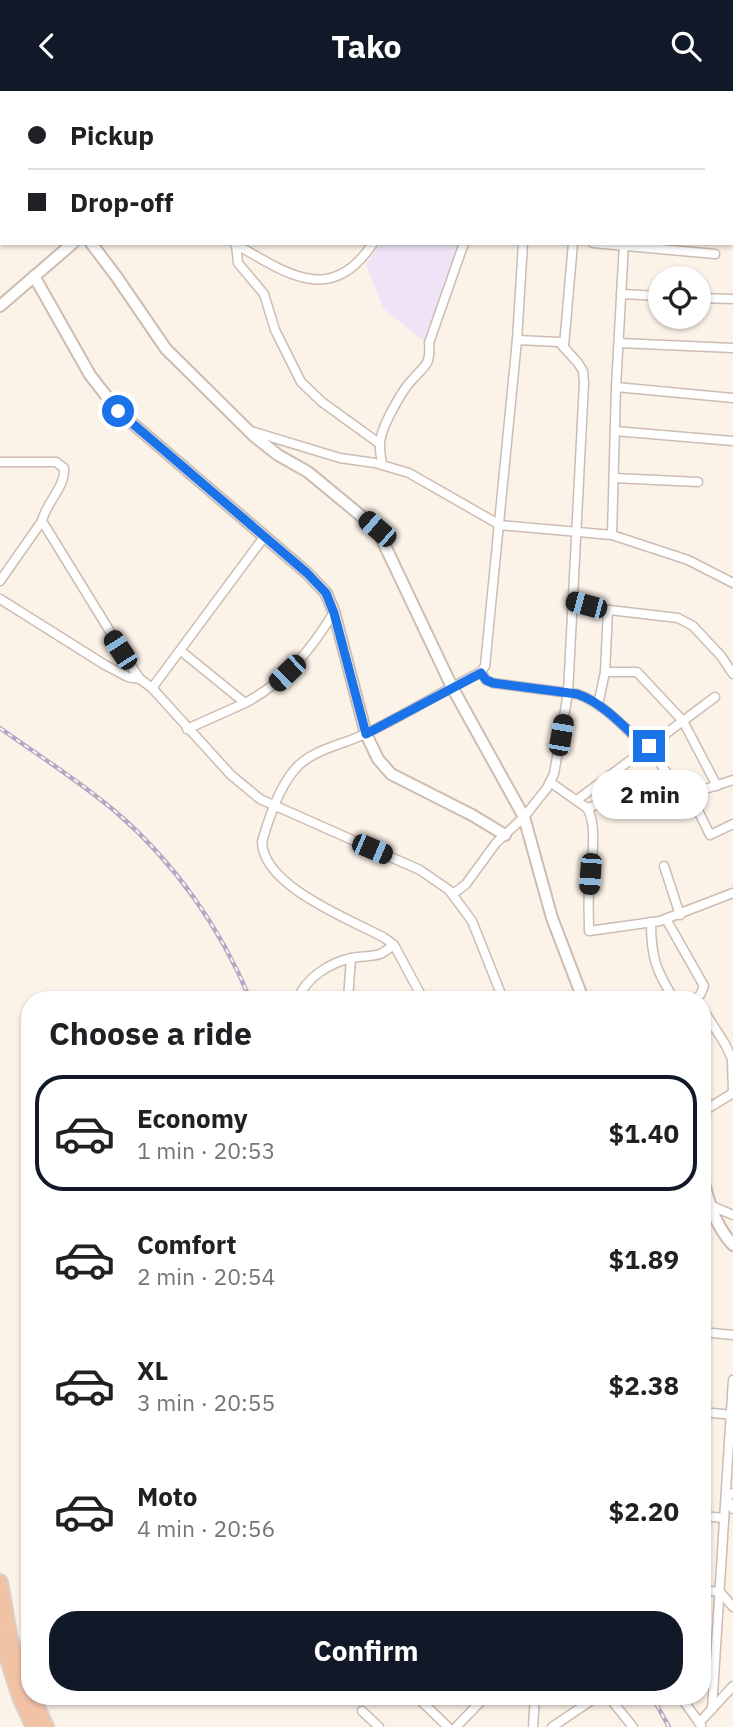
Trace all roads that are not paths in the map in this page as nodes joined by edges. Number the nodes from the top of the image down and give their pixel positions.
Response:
1 (71, 245) edge
2 (92, 245) edge
3 (235, 245) edge
4 (237, 245) edge
5 (371, 245) edge
6 (463, 245) edge
7 (523, 245) edge
8 (573, 245) edge
9 (624, 245) edge
10 (715, 254) dead end
11 (34, 276) junction
12 (621, 295) junction
13 (648, 296) edge
14 (711, 298) edge
15 (733, 299) edge
16 (0, 306) edge
17 (517, 340) junction
18 (619, 343) junction
19 (564, 346) junction
20 (733, 348) edge
21 (616, 387) junction
22 (733, 398) edge
23 (248, 430) junction
24 (615, 431) junction
25 (733, 440) edge
26 (380, 444) junction
27 (0, 462) edge
28 (382, 464) junction
29 (614, 478) junction
30 (698, 482) dead end
31 (42, 521) junction
32 (500, 525) junction
33 (575, 532) junction
34 (612, 535) junction
35 (264, 537) junction
36 (0, 581) edge
37 (733, 583) edge
38 (0, 599) edge
39 (571, 601) junction
40 (608, 610) junction
41 (334, 613) junction
42 (181, 652) junction
43 (605, 672) junction
44 (481, 673) junction
45 (733, 674) edge
46 (140, 680) junction
47 (452, 687) junction
48 (152, 688) junction
49 (568, 693) junction
50 (715, 697) dead end
51 (245, 703) junction
52 (598, 705) junction
53 (683, 721) junction
54 (187, 729) junction
55 (366, 734) junction
56 (648, 747) junction
57 (733, 780) edge
58 (550, 782) junction
59 (717, 786) junction
60 (689, 792) junction
61 (670, 793) junction
62 (577, 800) junction
63 (275, 807) junction
64 (587, 808) junction
65 (524, 817) junction
66 (733, 824) edge
67 (505, 835) junction
68 (664, 866) dead end
69 (733, 893) edge
70 (453, 894) junction
71 (680, 915) junction
72 (666, 919) junction
73 (651, 922) junction
74 (394, 945) junction
75 (351, 958) junction
76 (300, 991) edge
77 (349, 991) edge
78 (419, 991) edge
79 (500, 991) edge
80 (580, 991) edge
81 (669, 991) edge
82 (702, 991) edge
83 (711, 1022) edge
84 (733, 1093) edge
85 (711, 1106) edge
86 (711, 1205) edge
87 (711, 1208) edge
88 (733, 1215) edge
89 (733, 1245) edge
90 (711, 1333) edge
91 (733, 1335) edge
92 (733, 1380) edge
93 (711, 1413) edge
94 (732, 1415) edge
95 (729, 1495) edge
96 (733, 1509) edge
97 (711, 1517) edge
98 (724, 1518) junction
99 (0, 1582) edge
100 (711, 1591) edge
101 (720, 1592) junction
102 (733, 1607) edge
103 (0, 1634) edge
104 (21, 1667) edge
105 (732, 1687) edge
106 (21, 1699) edge
107 (24, 1705) edge
108 (36, 1705) edge
109 (425, 1705) edge
110 (477, 1705) edge
111 (534, 1705) edge
112 (585, 1705) edge
113 (614, 1705) edge
114 (687, 1705) edge
115 (712, 1709) junction
116 (362, 1711) dead end
117 (701, 1725) edge
118 (629, 1726) edge
119 (34, 1727) edge
120 (46, 1727) edge
121 (379, 1727) edge
122 (448, 1727) edge
123 (456, 1727) edge
124 (533, 1727) edge
125 (552, 1727) edge

1 - 11 street
2 - 23 street
3 - 26 street
4 - 5 street
6 - 26 street
7 - 17 street
8 - 19 street
9 - 10 street
9 - 12 street
11 - 16 street
11 - 35 street
12 - 13 street
12 - 18 street
14 - 15 street
17 - 19 street
17 - 32 street
18 - 20 street
18 - 21 street
19 - 33 street
21 - 22 street
21 - 24 street
23 - 28 street
23 - 47 street
24 - 25 street
24 - 29 street
26 - 28 street
27 - 31 street
28 - 32 street
29 - 30 street
29 - 34 street
31 - 36 street
31 - 46 street
32 - 33 street
32 - 44 street
33 - 34 street
33 - 39 street
34 - 37 street
35 - 41 street
35 - 42 street
38 - 46 street
39 - 40 street
39 - 49 street
40 - 43 street
40 - 45 street
41 - 51 street
41 - 55 street
42 - 48 street
42 - 51 street
43 - 52 street
43 - 53 street
44 - 47 street
44 - 49 street
46 - 48 street
47 - 55 street
47 - 65 street
48 - 54 street
49 - 52 street
49 - 58 street
50 - 53 street
51 - 54 street
52 - 56 street
53 - 56 street
53 - 59 street
54 - 63 street
55 - 63 street
55 - 67 street
56 - 61 street
56 - 62 street
57 - 59 street
58 - 62 street
58 - 65 street
59 - 60 street
60 - 61 street
60 - 66 street
61 - 64 street
62 - 64 street
63 - 70 street
63 - 74 street
64 - 73 street
65 - 67 street
65 - 80 street
67 - 70 street
68 - 71 street
69 - 71 street
70 - 79 street
71 - 72 street
72 - 73 street
72 - 82 street
73 - 81 street
74 - 75 street
74 - 78 street
75 - 76 street
75 - 77 street
83 - 84 street
84 - 85 street
86 - 88 street
87 - 89 street
90 - 91 street
92 - 94 street
93 - 94 street
94 - 95 street
95 - 96 street
95 - 98 street
97 - 98 street
98 - 101 street
99 - 104 highway
100 - 101 street
101 - 102 street
101 - 115 street
103 - 106 highway
105 - 115 street
107 - 119 highway
108 - 120 highway
109 - 122 street
110 - 123 street
111 - 124 street
112 - 125 street
113 - 118 street
114 - 117 street
115 - 117 street
116 - 121 street

